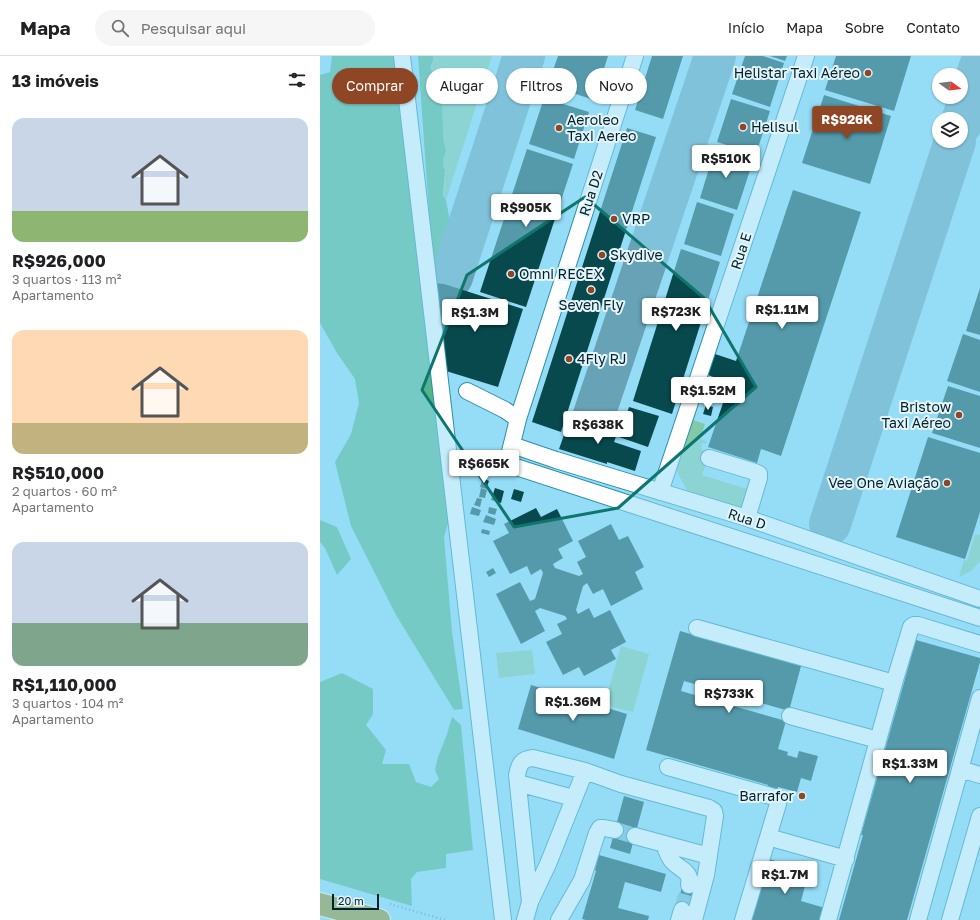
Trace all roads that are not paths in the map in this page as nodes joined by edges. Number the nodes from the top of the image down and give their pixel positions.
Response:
1 (402, 56) edge
2 (635, 56) edge
3 (806, 56) edge
4 (467, 390) dead end
5 (518, 419) junction
6 (512, 445) junction
7 (709, 458) dead end
8 (660, 492) junction
9 (747, 518) junction
10 (979, 595) edge
11 (980, 618) edge
12 (697, 628) dead end
13 (980, 644) edge
14 (894, 683) junction
15 (980, 698) edge
16 (790, 716) dead end
17 (878, 740) junction
18 (668, 767) dead end
19 (960, 769) junction
20 (585, 771) junction
21 (980, 775) edge
22 (518, 783) junction
23 (573, 798) junction
24 (980, 816) edge
25 (615, 830) tunnel mouth
26 (635, 836) tunnel mouth
27 (768, 837) junction
28 (664, 844) junction
29 (709, 856) junction
30 (846, 859) junction
31 (689, 885) tunnel mouth
32 (530, 902) junction
33 (320, 904) edge
34 (685, 917) edge
35 (378, 920) edge
36 (503, 920) edge
37 (525, 920) edge
38 (560, 920) edge
39 (743, 920) edge
40 (828, 920) edge
41 (918, 920) edge
42 (950, 920) edge

1 - 36 lane
2 - 5 lane, Rua D2
3 - 8 lane, Rua E
4 - 5 lane
5 - 6 lane, Rua D2
6 - 8 lane, Rua D
6 - 11 lane, Rua D2
7 - 9 lane
8 - 9 lane, Rua D
9 - 10 lane, Rua D
12 - 14 lane
13 - 14 lane
14 - 17 lane
15 - 19 lane
16 - 17 lane
17 - 30 lane
18 - 27 lane
19 - 21 lane
19 - 41 lane
20 - 22 lane
20 - 23 lane
20 - 29 lane
22 - 23 lane
22 - 32 lane
23 - 32 lane
24 - 42 lane
25 - 38 lane
26 - 28 lane
27 - 30 lane
27 - 39 lane
28 - 29 lane
28 - 31 lane
29 - 34 lane
30 - 40 lane
32 - 37 lane
33 - 35 highway

